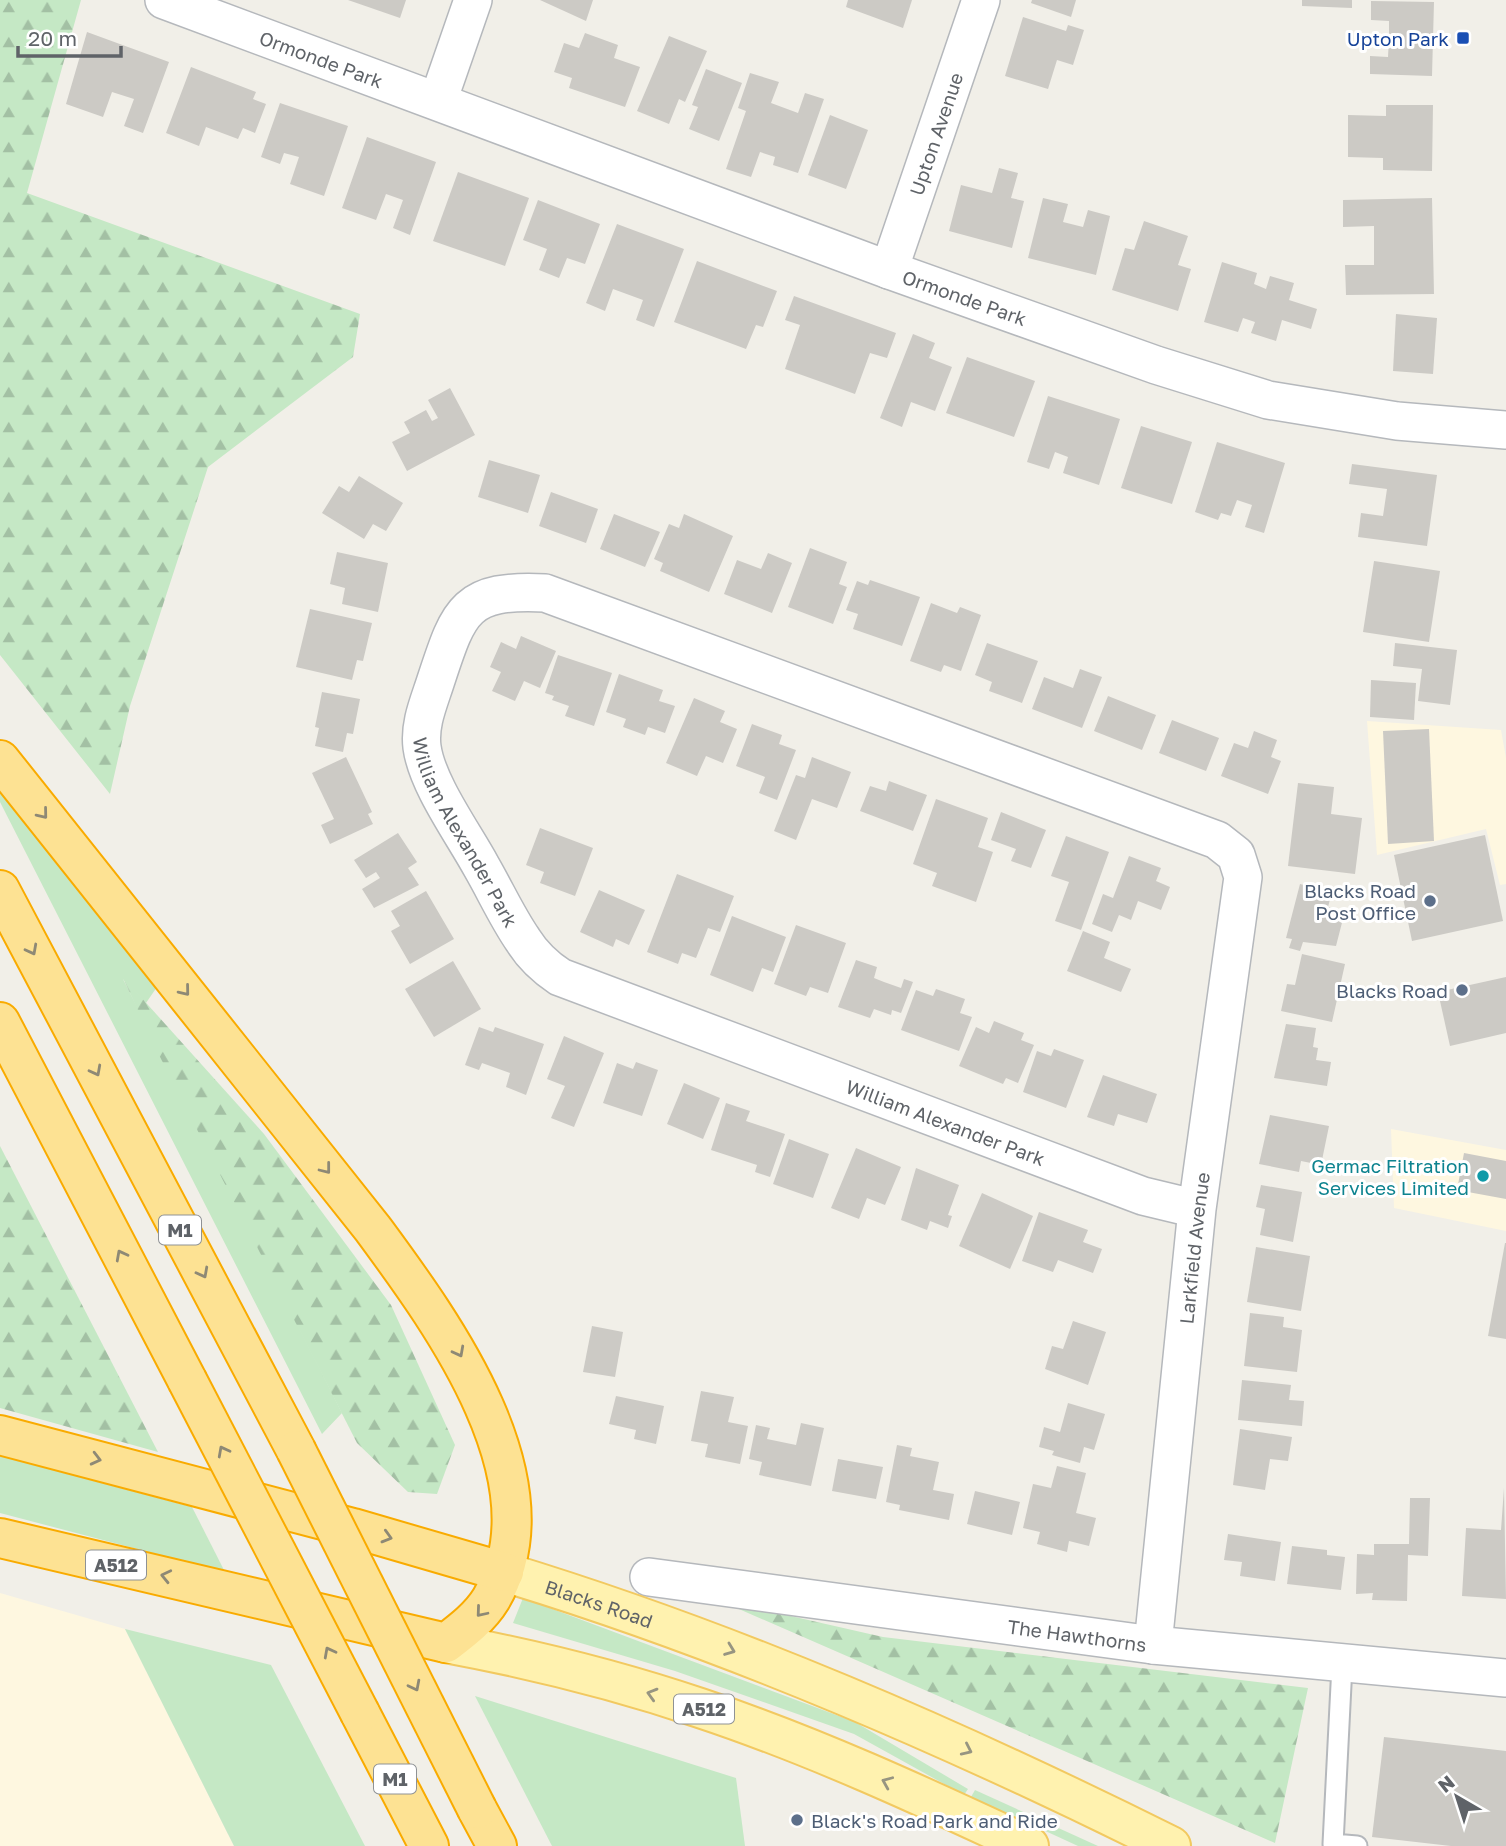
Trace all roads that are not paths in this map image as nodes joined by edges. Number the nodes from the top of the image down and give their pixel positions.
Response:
1 (164, 0) edge
2 (473, 0) edge
3 (981, 0) edge
4 (438, 101) junction
5 (890, 270) junction
6 (1506, 430) edge
7 (0, 760) edge
8 (1236, 855) joint
9 (0, 890) edge
10 (0, 1022) edge
11 (1197, 1209) junction
12 (0, 1435) edge
13 (0, 1538) edge
14 (504, 1572) junction
15 (649, 1577) dead end
16 (446, 1643) junction
17 (1153, 1645) junction
18 (1342, 1665) junction
19 (1506, 1678) edge
20 (987, 1835) edge
21 (429, 1846) edge
22 (497, 1846) edge
23 (1029, 1846) edge
24 (1171, 1846) edge
25 (1357, 1846) edge

1 - 4 street, Ormonde Park
2 - 4 street
3 - 5 street, Upton Avenue
4 - 5 street, Ormonde Park
5 - 6 street, Ormonde Park
7 -> 14 highway
8 - 11 street, Larkfield Avenue
8 - 11 street, William Alexander Park
9 -> 22 highway, M1, bridge
21 -> 10 highway, M1, bridge
11 - 17 street, Larkfield Avenue
12 -> 14 highway, Blacks Road
16 -> 13 highway, A512
14 -> 16 highway
14 -> 24 main road, Blacks Road
15 - 17 street, The Hawthorns
20 -> 16 main road, A512
17 - 18 street, The Hawthorns
18 - 19 street, The Hawthorns
18 - 25 lane
20 - 23 main road, A512

